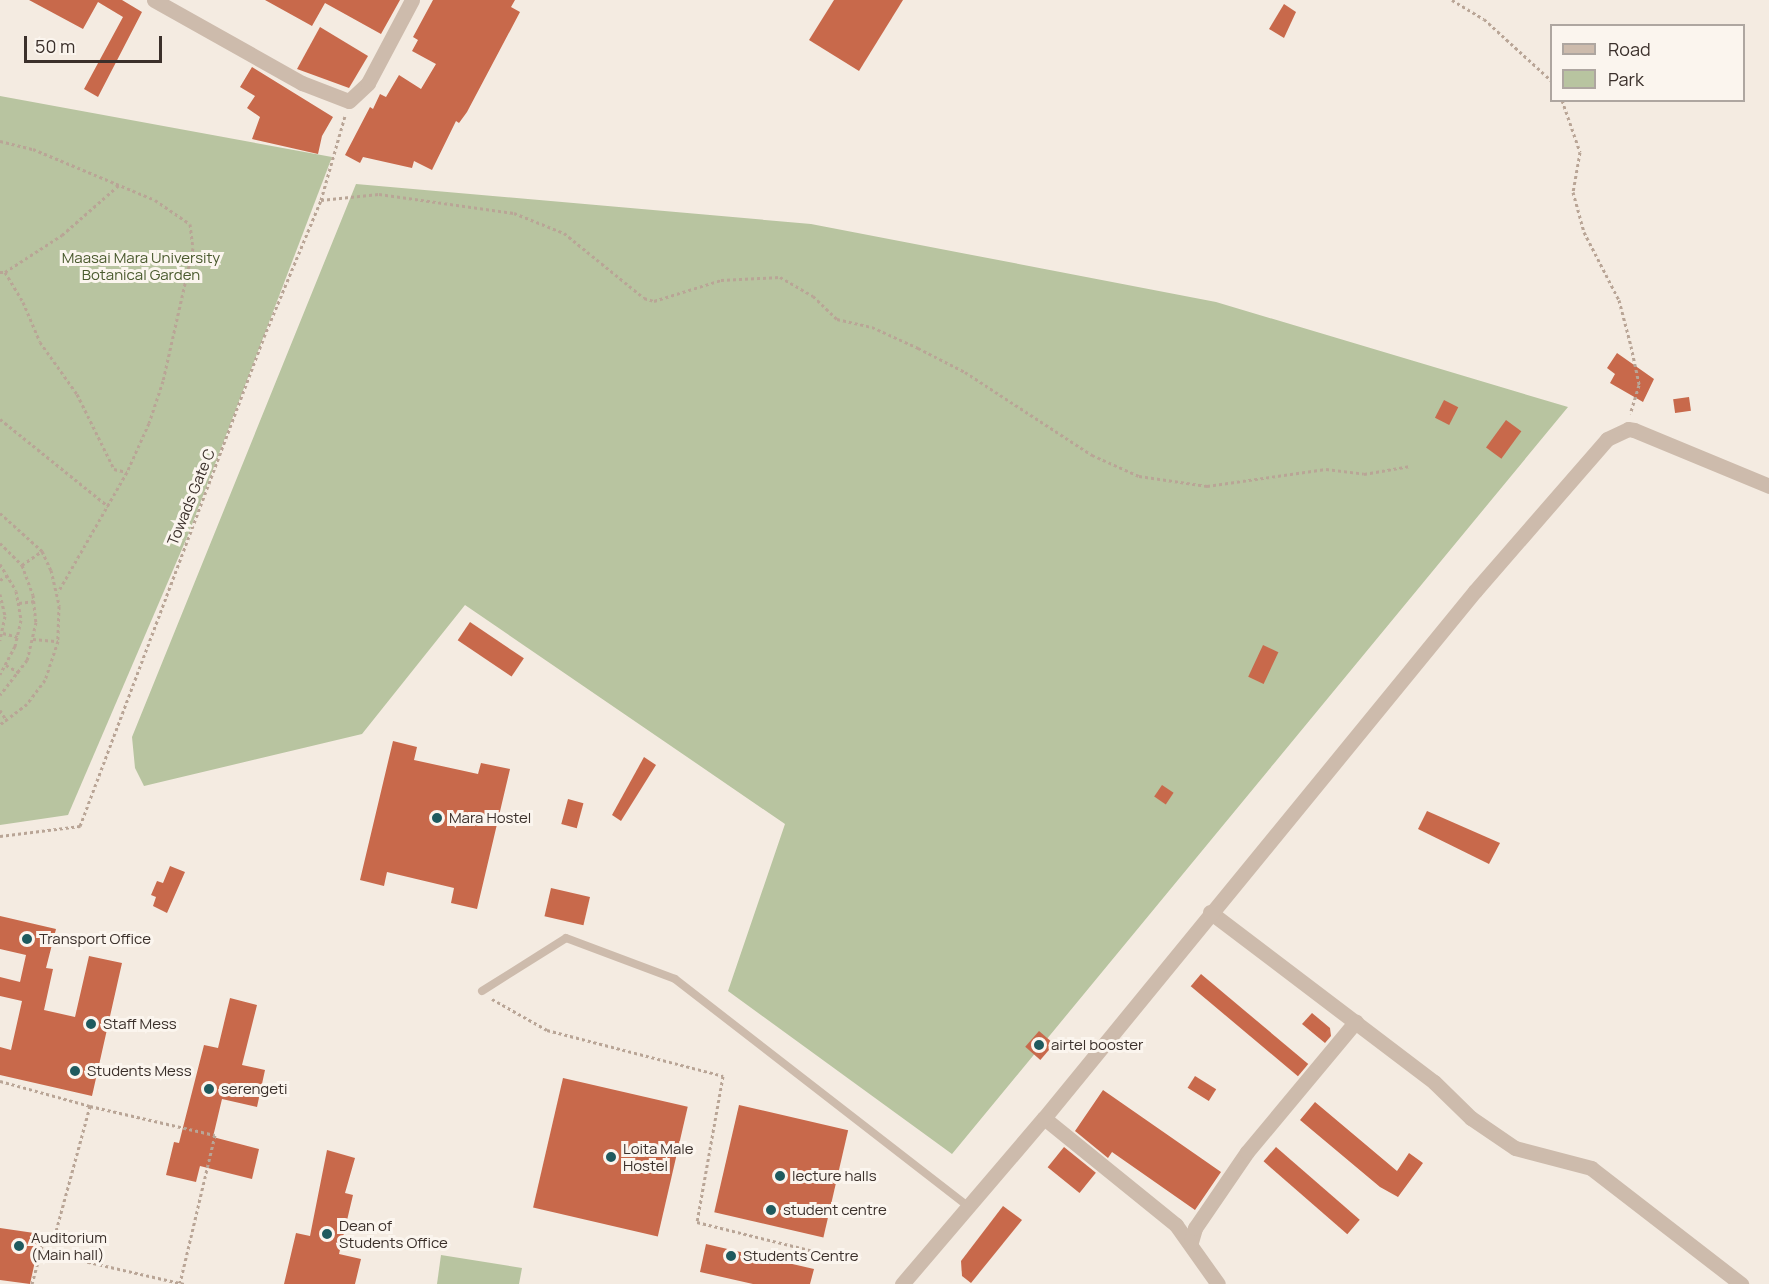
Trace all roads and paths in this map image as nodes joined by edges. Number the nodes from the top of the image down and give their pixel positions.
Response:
1 (154, 0) edge
2 (412, 0) edge
3 (1452, 0) edge
4 (1550, 80) edge
5 (349, 101) junction
6 (1563, 102) edge
7 (0, 141) edge
8 (119, 185) junction
9 (321, 200) junction
10 (0, 272) edge
11 (5, 272) junction
12 (0, 419) edge
13 (1628, 429) junction
14 (1410, 466) dead end
15 (127, 472) junction
16 (1769, 486) edge
17 (108, 506) junction
18 (0, 513) edge
19 (0, 543) edge
20 (42, 551) junction
21 (0, 564) edge
22 (22, 565) junction
23 (9, 575) junction
24 (0, 580) edge
25 (58, 592) junction
26 (0, 594) edge
27 (35, 601) junction
28 (19, 603) junction
29 (2, 633) junction
30 (18, 637) junction
31 (33, 639) junction
32 (0, 640) edge
33 (58, 641) junction
34 (6, 665) junction
35 (0, 674) edge
36 (20, 674) junction
37 (0, 695) edge
38 (0, 710) edge
39 (7, 721) junction
40 (0, 724) edge
41 (0, 836) edge
42 (1210, 912) junction
43 (482, 991) joint
44 (1356, 1021) junction
45 (0, 1081) edge
46 (90, 1106) junction
47 (1044, 1118) junction
48 (968, 1206) junction
49 (1191, 1242) junction
50 (40, 1251) junction
51 (817, 1252) dead end
52 (32, 1284) edge
53 (182, 1284) edge
54 (902, 1284) edge
55 (1218, 1284) edge
56 (1741, 1284) edge

1 - 5 street
2 - 5 street
3 - 4 path
5 - 9 path, Towads Gate C
6 - 13 path
7 - 8 path
8 - 11 path
8 - 15 path
9 - 14 path
9 - 41 path, Towads Gate C
10 - 11 path
11 - 15 path
12 - 17 path
13 - 16 street
13 - 42 street
15 - 17 path
17 - 25 path
18 - 20 path
19 - 22 path
20 - 22 path
20 - 25 path
21 - 23 path
22 - 27 path
23 - 24 path
23 - 28 path
25 - 33 path
26 - 29 path
27 - 28 path
27 - 31 path
28 - 30 path
29 - 30 path
29 - 32 path
30 - 34 path
31 - 33 path
31 - 36 path
33 - 39 path
34 - 35 path
34 - 36 path
36 - 37 path
38 - 39 path
39 - 40 path
42 - 44 street
42 - 47 street
43 - 48 lane
43 - 51 path
44 - 49 street
44 - 56 street
45 - 46 path
46 - 50 path
46 - 53 path
47 - 48 street
47 - 49 street
48 - 54 street
49 - 55 street
50 - 52 path
50 - 53 path

